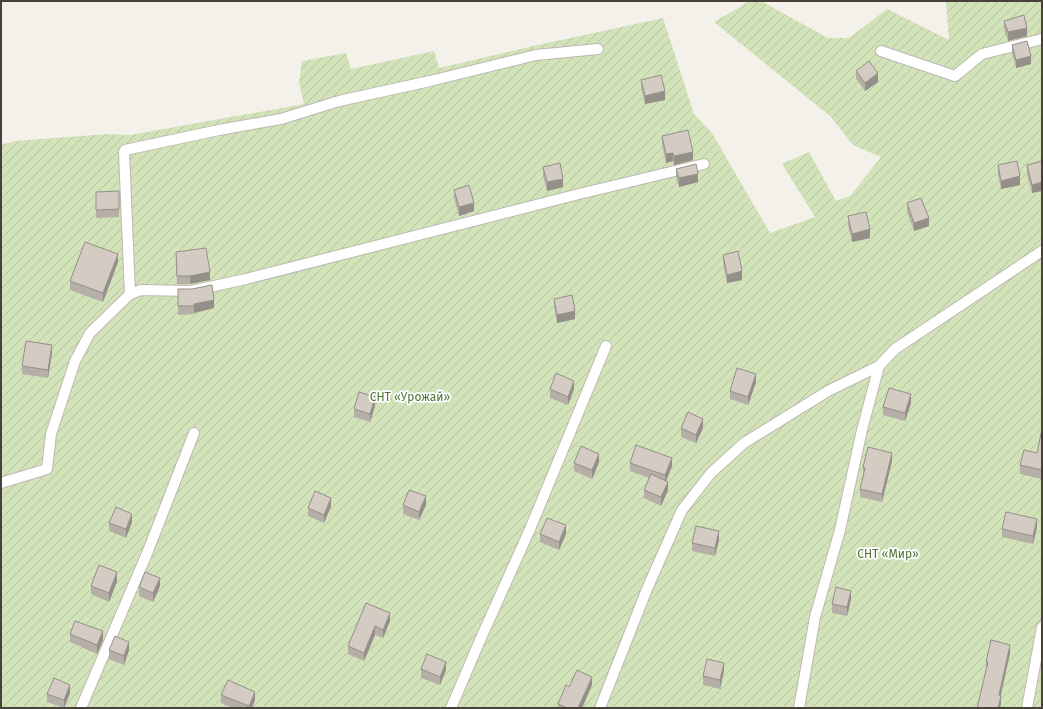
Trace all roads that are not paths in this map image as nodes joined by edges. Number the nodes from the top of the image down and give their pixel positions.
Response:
1 (1042, 39) edge
2 (598, 49) dead end
3 (881, 51) dead end
4 (704, 164) dead end
5 (1042, 251) edge
6 (130, 294) junction
7 (606, 346) dead end
8 (879, 366) junction
9 (194, 433) dead end
10 (1, 483) edge
11 (1042, 627) edge
12 (80, 708) edge
13 (451, 708) edge
14 (600, 708) edge
15 (799, 708) edge
16 (1027, 708) edge

1 - 3 lane
2 - 6 lane
4 - 6 lane
5 - 8 lane
6 - 10 lane
7 - 13 lane
8 - 14 lane
8 - 15 lane
9 - 12 lane
11 - 16 lane

